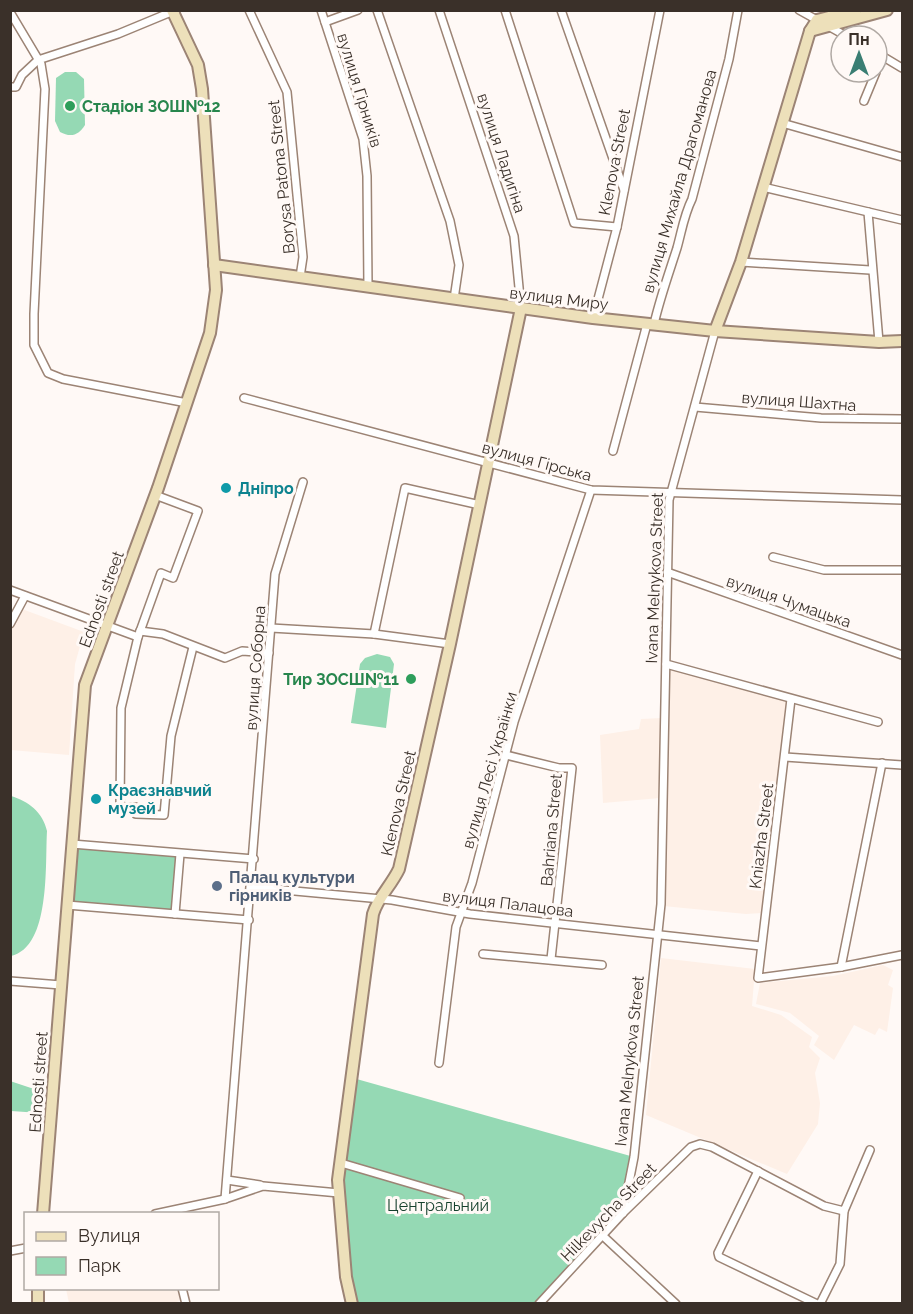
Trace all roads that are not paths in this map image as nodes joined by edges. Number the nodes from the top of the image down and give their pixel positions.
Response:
1 (249, 10) edge
2 (321, 10) edge
3 (358, 10) edge
4 (377, 10) edge
5 (439, 10) edge
6 (505, 10) edge
7 (561, 10) edge
8 (660, 10) edge
9 (738, 10) edge
10 (799, 10) edge
11 (856, 10) edge
12 (887, 10) edge
13 (173, 11) edge
14 (10, 12) edge
15 (817, 20) junction
16 (325, 22) junction
17 (840, 24) edge
18 (829, 26) edge
19 (829, 27) edge
20 (810, 31) junction
21 (38, 60) junction
22 (889, 60) edge
23 (903, 68) edge
24 (871, 84) edge
25 (10, 87) edge
26 (864, 101) dead end
27 (782, 123) junction
28 (903, 157) edge
29 (763, 187) junction
30 (624, 190) junction
31 (868, 212) junction
32 (903, 220) edge
33 (617, 227) junction
34 (741, 262) junction
35 (214, 265) junction
36 (870, 270) junction
37 (300, 277) junction
38 (368, 286) junction
39 (454, 299) junction
40 (521, 308) junction
41 (593, 318) junction
42 (650, 324) junction
43 (716, 331) junction
44 (903, 341) edge
45 (879, 342) junction
46 (244, 398) dead end
47 (187, 403) junction
48 (694, 407) junction
49 (903, 419) edge
50 (613, 451) dead end
51 (489, 463) junction
52 (303, 482) dead end
53 (591, 490) junction
54 (671, 494) junction
55 (155, 495) junction
56 (903, 500) edge
57 (480, 505) junction
58 (773, 557) dead end
59 (903, 570) edge
60 (667, 572) junction
61 (10, 590) edge
62 (25, 596) junction
63 (10, 624) edge
64 (107, 625) junction
65 (271, 628) junction
66 (139, 634) junction
67 (374, 634) junction
68 (450, 644) junction
69 (193, 647) junction
70 (269, 653) junction
71 (903, 655) edge
72 (666, 664) junction
73 (791, 699) junction
74 (878, 722) dead end
75 (506, 755) junction
76 (785, 757) junction
77 (882, 763) junction
78 (903, 765) edge
79 (72, 844) junction
80 (180, 854) junction
81 (254, 859) junction
82 (252, 887) junction
83 (378, 900) junction
84 (67, 905) junction
85 (460, 912) junction
86 (175, 914) junction
87 (249, 920) junction
88 (555, 921) junction
89 (657, 934) junction
90 (761, 946) junction
91 (483, 954) dead end
92 (903, 955) edge
93 (551, 960) junction
94 (602, 966) dead end
95 (841, 968) junction
96 (10, 981) edge
97 (61, 985) junction
98 (439, 1063) dead end
99 (870, 1150) dead end
100 (340, 1163) junction
101 (758, 1171) junction
102 (227, 1180) junction
103 (263, 1186) junction
104 (339, 1193) junction
105 (459, 1198) dead end
106 (225, 1199) junction
107 (844, 1210) junction
108 (43, 1212) edge
109 (163, 1212) edge
110 (623, 1214) junction
111 (603, 1236) junction
112 (673, 1303) edge
113 (352, 1304) edge
114 (539, 1304) edge
115 (819, 1304) edge

1 - 37 street, Borysa Patona Street
2 - 16 street, вулиця Гірників
3 - 16 street
4 - 39 street
5 - 40 street, вулиця Ладигіна
6 - 33 street
7 - 30 street
8 - 30 street, Klenova Street
9 - 42 street, вулиця Михайла Драгоманова
10 - 15 street
11 - 15 street
12 - 17 street
13 - 21 street
13 - 35 street, Ednosti street
14 - 21 street
15 - 18 street
15 - 20 street, Ivana Melnykova Street
16 - 38 street, вулиця Гірників
19 - 20 street
20 - 27 street, Ivana Melnykova Street
21 - 25 street
21 - 47 street
22 - 23 street
24 - 26 street
27 - 28 street
27 - 29 street, Ivana Melnykova Street
29 - 31 street
29 - 34 street, Ivana Melnykova Street
30 - 33 street, Klenova Street
31 - 32 street
31 - 36 street
33 - 41 street, Klenova Street
34 - 36 street
34 - 43 street, Ivana Melnykova Street
35 - 37 street, вулиця Миру
35 - 47 street, Ednosti street
36 - 45 street
37 - 38 street, вулиця Миру
38 - 39 street, вулиця Миру
39 - 40 street, вулиця Миру
40 - 41 street, вулиця Миру
40 - 51 street, Klenova Street
41 - 42 street, вулиця Миру
42 - 43 street, вулиця Миру
42 - 50 street, вулиця Михайла Драгоманова
43 - 45 street, вулиця Миру
43 - 48 street, Ivana Melnykova Street
44 - 45 street, вулиця Миру
46 - 51 street, вулиця Гірська
47 - 55 street, Ednosti street
48 - 49 street, вулиця Шахтна
48 - 54 street, Ivana Melnykova Street
51 - 53 street, вулиця Гірська
51 - 57 street, Klenova Street
52 - 65 street, вулиця Соборна
53 - 54 street, вулиця Гірська
53 - 75 street, вулиця Лесі Українки
54 - 56 street, вулиця Гірська
54 - 60 street, Ivana Melnykova Street
55 - 64 street, Ednosti street
55 - 66 street
57 - 67 street
57 - 68 street, Klenova Street
58 - 59 street
60 - 71 street, вулиця Чумацька
60 - 72 street, Ivana Melnykova Street
61 - 62 street
62 - 63 street
62 - 64 street
64 - 66 street
64 - 79 street, Ednosti street
65 - 67 street
65 - 70 street, вулиця Соборна
66 - 69 street
66 - 69 street
67 - 68 street
68 - 83 street, Klenova Street
69 - 70 street
70 - 81 street, вулиця Соборна
72 - 73 street
72 - 89 street, Ivana Melnykova Street
73 - 74 street
73 - 76 street, Kniazha Street
75 - 85 street, вулиця Лесі Українки
75 - 88 street, Bahriana Street
76 - 77 street
76 - 90 street, Kniazha Street
77 - 78 street
77 - 95 street
79 - 80 street
79 - 84 street, Ednosti street
80 - 81 street
80 - 86 street
81 - 82 street, вулиця Соборна
82 - 83 street, вулиця Палацова
82 - 87 street, вулиця Соборна
83 - 85 street, вулиця Палацова
83 - 100 street, Klenova Street
84 - 86 street
84 - 97 street, Ednosti street
85 - 88 street, вулиця Палацова
85 - 98 street, вулиця Лесі Українки
86 - 87 street
87 - 102 street, вулиця Соборна
88 - 89 street, вулиця Палацова
88 - 93 street, Bahriana Street
89 - 90 street, вулиця Палацова
89 - 110 street, Ivana Melnykova Street
90 - 95 street, Kniazha Street
91 - 93 street
92 - 95 street
93 - 94 street
96 - 97 street
97 - 108 street, Ednosti street
99 - 107 street
100 - 104 street, Klenova Street
100 - 105 street
101 - 107 street
101 - 110 street, Hilkevycha Street
101 - 115 street
102 - 103 street
102 - 106 street, вулиця Соборна
103 - 104 street
103 - 106 street
104 - 113 street, Klenova Street
106 - 109 street
107 - 115 street
110 - 111 street, Hilkevycha Street
111 - 112 street
111 - 114 street, Hilkevycha Street

